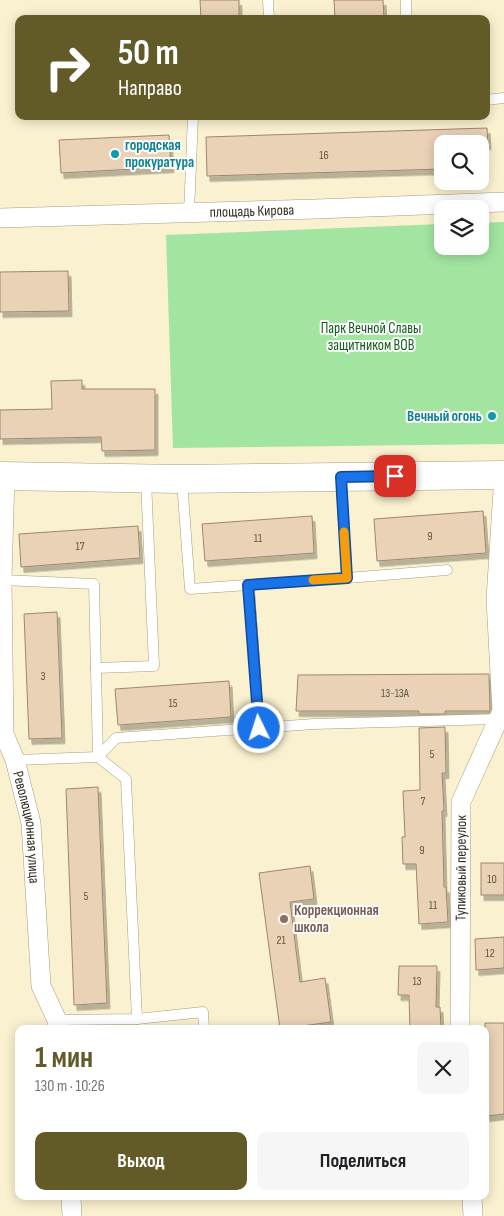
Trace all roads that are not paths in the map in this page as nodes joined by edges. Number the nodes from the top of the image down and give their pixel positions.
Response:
1 (268, 0) edge
2 (406, 0) edge
3 (269, 15) edge
4 (406, 15) edge
5 (504, 98) edge
6 (490, 100) edge
7 (193, 120) edge
8 (504, 202) edge
9 (189, 213) junction
10 (0, 218) edge
11 (504, 475) edge
12 (2, 476) edge
13 (341, 477) junction
14 (146, 479) junction
15 (181, 479) junction
16 (446, 570) dead end
17 (347, 578) junction
18 (2, 580) junction
19 (248, 585) junction
20 (96, 668) junction
21 (499, 719) junction
22 (259, 728) junction
23 (98, 757) junction
24 (15, 760) junction
25 (138, 1019) junction
26 (57, 1024) edge
27 (204, 1025) edge
28 (460, 1025) edge
29 (71, 1200) edge
30 (472, 1200) edge
31 (72, 1216) edge
32 (473, 1216) edge

1 - 3 lane
2 - 4 lane
5 - 6 lane
7 - 9 lane
8 - 9 street, площадь Кирова
9 - 10 street, площадь Кирова
11 - 13 main road
11 - 21 street, Тупиковый переулок
12 - 14 main road
12 - 18 street, Революционная улица
13 - 15 main road
13 - 17 lane
14 - 15 main road
14 - 20 lane
15 - 19 lane
16 - 17 lane
17 - 19 lane
18 - 20 lane
18 - 24 street, Революционная улица
19 - 22 lane
20 - 23 lane
21 - 22 lane
21 - 28 street, Тупиковый переулок
22 - 23 lane
23 - 24 lane
23 - 25 lane
24 - 26 street, Революционная улица
25 - 26 lane
25 - 27 lane
29 - 31 street
30 - 32 street

